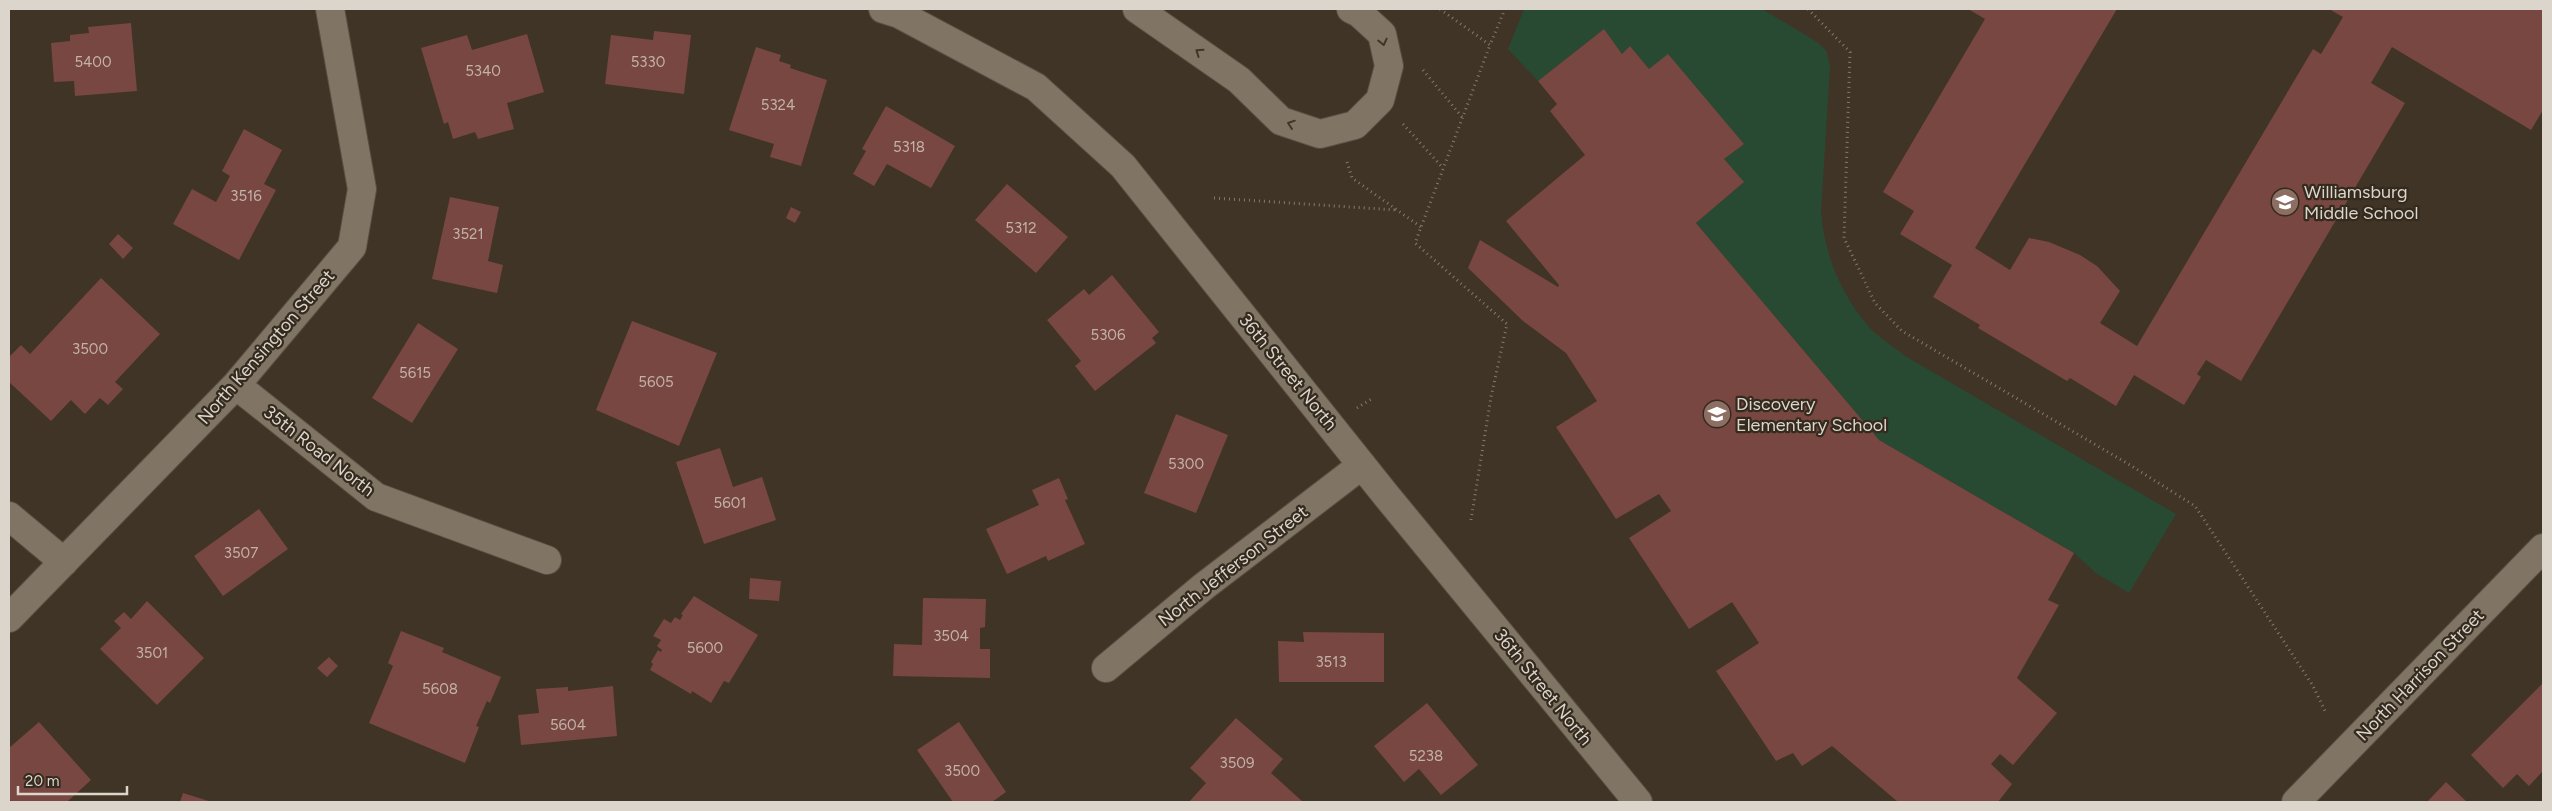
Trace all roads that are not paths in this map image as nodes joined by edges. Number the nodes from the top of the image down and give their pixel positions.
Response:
1 (330, 9) edge
2 (883, 9) edge
3 (1137, 9) edge
4 (1350, 9) edge
5 (236, 385) junction
6 (1362, 465) junction
7 (9, 516) edge
8 (2543, 548) edge
9 (547, 560) dead end
10 (64, 562) junction
11 (9, 618) edge
12 (1106, 668) dead end
13 (1638, 802) edge
14 (2296, 802) edge

1 - 5 street, North Kensington Street
2 - 6 street, 36th Street North
4 -> 3 street
5 - 9 street, 35th Road North
5 - 10 street, North Kensington Street
6 - 12 street, North Jefferson Street
6 - 13 street, 36th Street North
7 - 10 street
8 - 14 street, North Harrison Street
10 - 11 street, North Kensington Street

